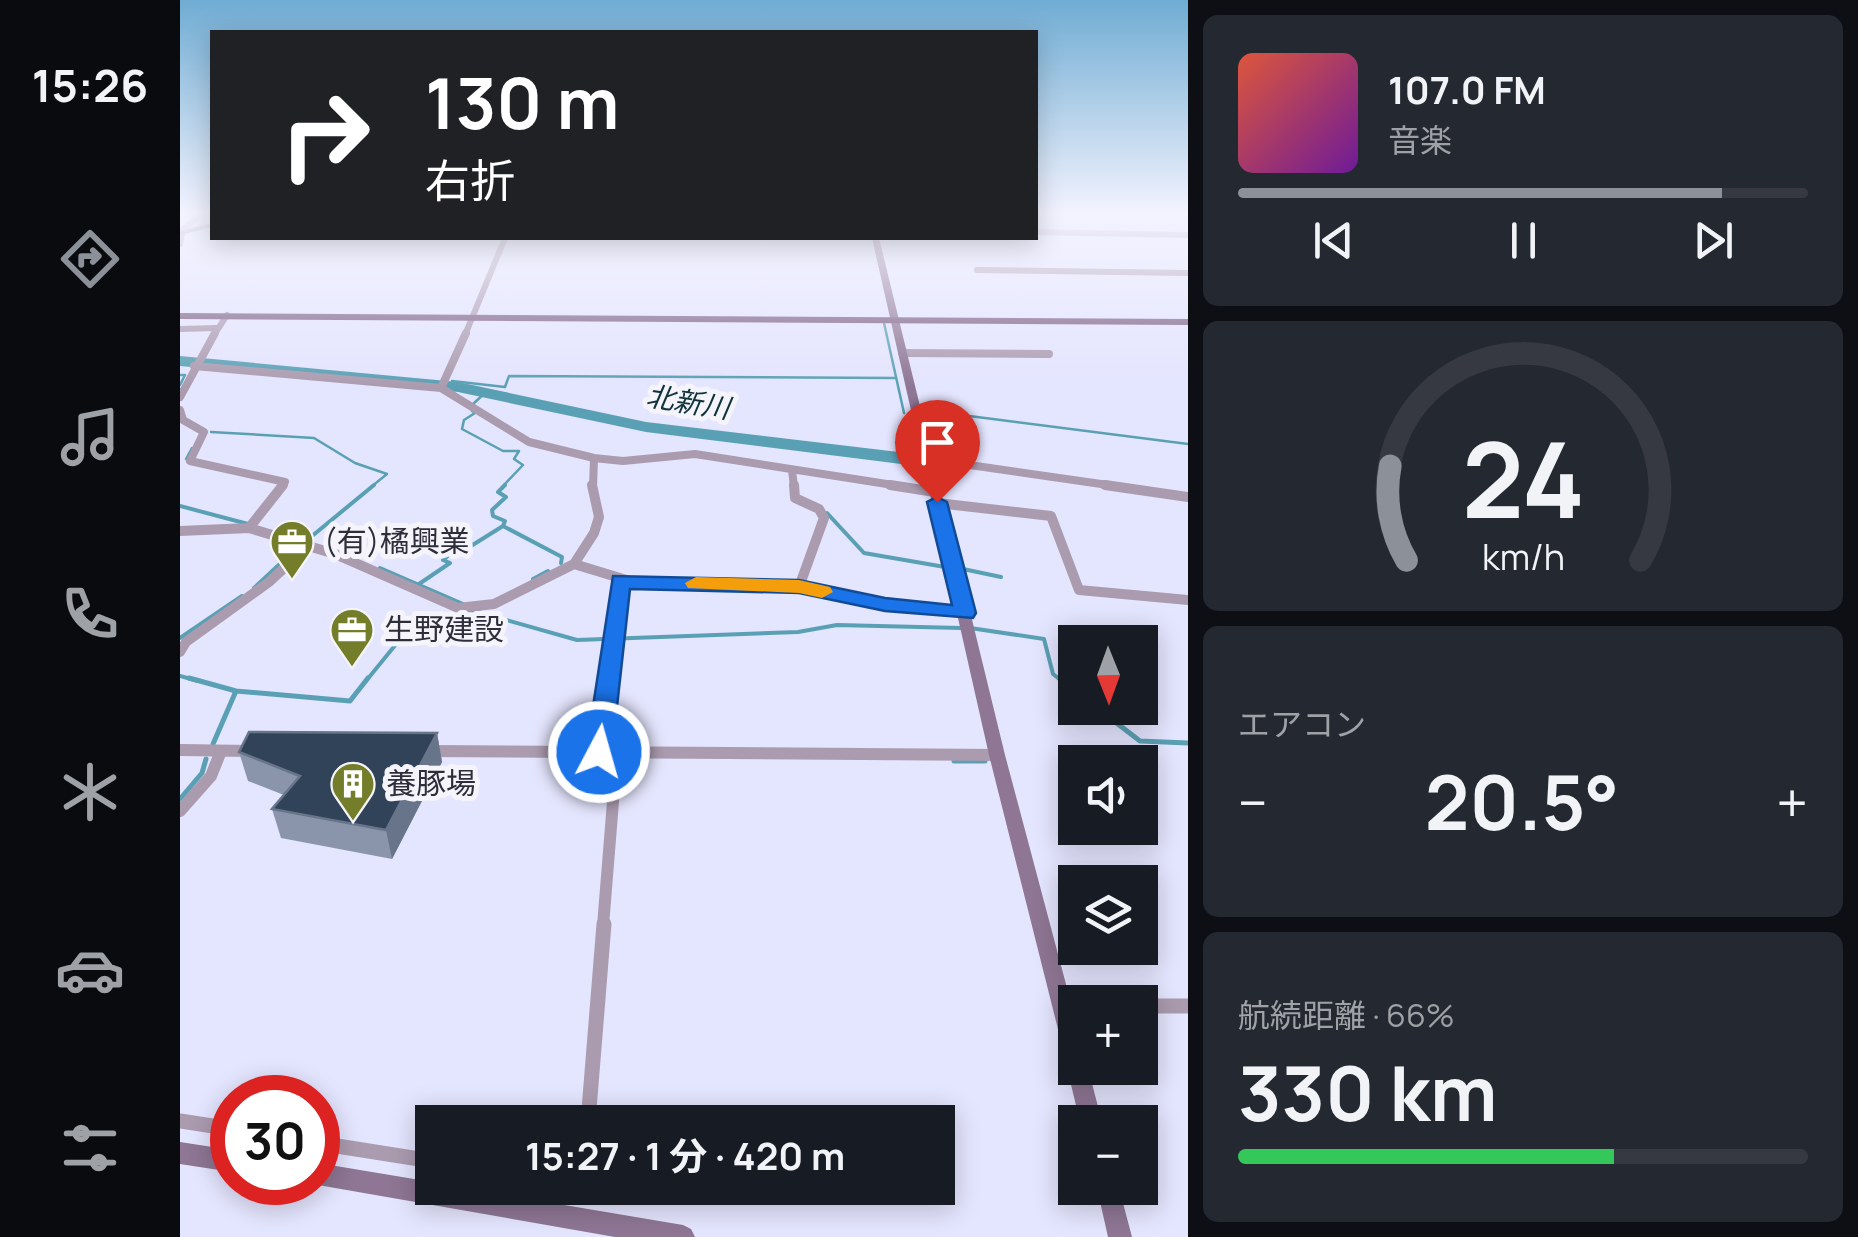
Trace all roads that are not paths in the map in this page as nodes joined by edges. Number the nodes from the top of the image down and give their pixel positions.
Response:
1 (492, 272) edge
2 (882, 272) edge
3 (1098, 272) edge
4 (1188, 273) edge
5 (227, 315) junction
6 (180, 316) edge
7 (474, 316) junction
8 (893, 318) junction
9 (1188, 322) edge
10 (216, 328) junction
11 (180, 329) edge
12 (902, 353) junction
13 (1049, 354) dead end
14 (195, 363) junction
15 (443, 386) junction
16 (180, 397) edge
17 (180, 410) edge
18 (594, 458) junction
19 (185, 460) edge
20 (929, 462) junction
21 (792, 470) junction
22 (936, 497) junction
23 (1188, 497) edge
24 (252, 525) junction
25 (180, 531) edge
26 (302, 546) junction
27 (574, 564) junction
28 (620, 581) junction
29 (799, 586) junction
30 (1188, 600) edge
31 (968, 623) junction
32 (180, 652) edge
33 (180, 750) edge
34 (221, 751) junction
35 (260, 751) edge
36 (420, 752) edge
37 (599, 752) junction
38 (617, 752) junction
39 (997, 755) junction
40 (180, 811) edge
41 (1063, 985) edge
42 (1158, 1006) edge
43 (1188, 1006) edge
44 (589, 1105) edge
45 (180, 1121) edge
46 (210, 1126) edge
47 (340, 1146) edge
48 (180, 1153) edge
49 (210, 1158) edge
50 (415, 1158) edge
51 (340, 1178) edge
52 (1112, 1205) edge
53 (683, 1237) edge
54 (1120, 1237) edge

1 - 7 street
2 - 8 main road
3 - 4 street
5 - 6 main road
5 - 7 main road
5 - 10 street
7 - 8 main road
7 - 15 street
8 - 9 main road
8 - 12 main road
10 - 11 street
10 - 14 street
12 - 13 street
12 - 20 main road
14 - 15 street
14 - 16 street
15 - 18 street
17 - 19 street
18 - 21 street
18 - 27 street
19 - 24 street
20 - 22 main road
20 - 23 street
21 - 22 street
21 - 29 street
22 - 30 street
22 - 31 main road
24 - 25 street
24 - 26 street
26 - 27 street
26 - 32 street
27 - 28 street
28 - 29 street
28 - 37 street
29 - 31 street
31 - 39 main road
33 - 34 street
34 - 35 street
34 - 40 street
36 - 37 street
37 - 38 street
38 - 39 street
38 - 44 street
39 - 41 main road
42 - 43 street
45 - 46 street
47 - 50 street
48 - 49 main road
51 - 53 main road
52 - 54 main road

